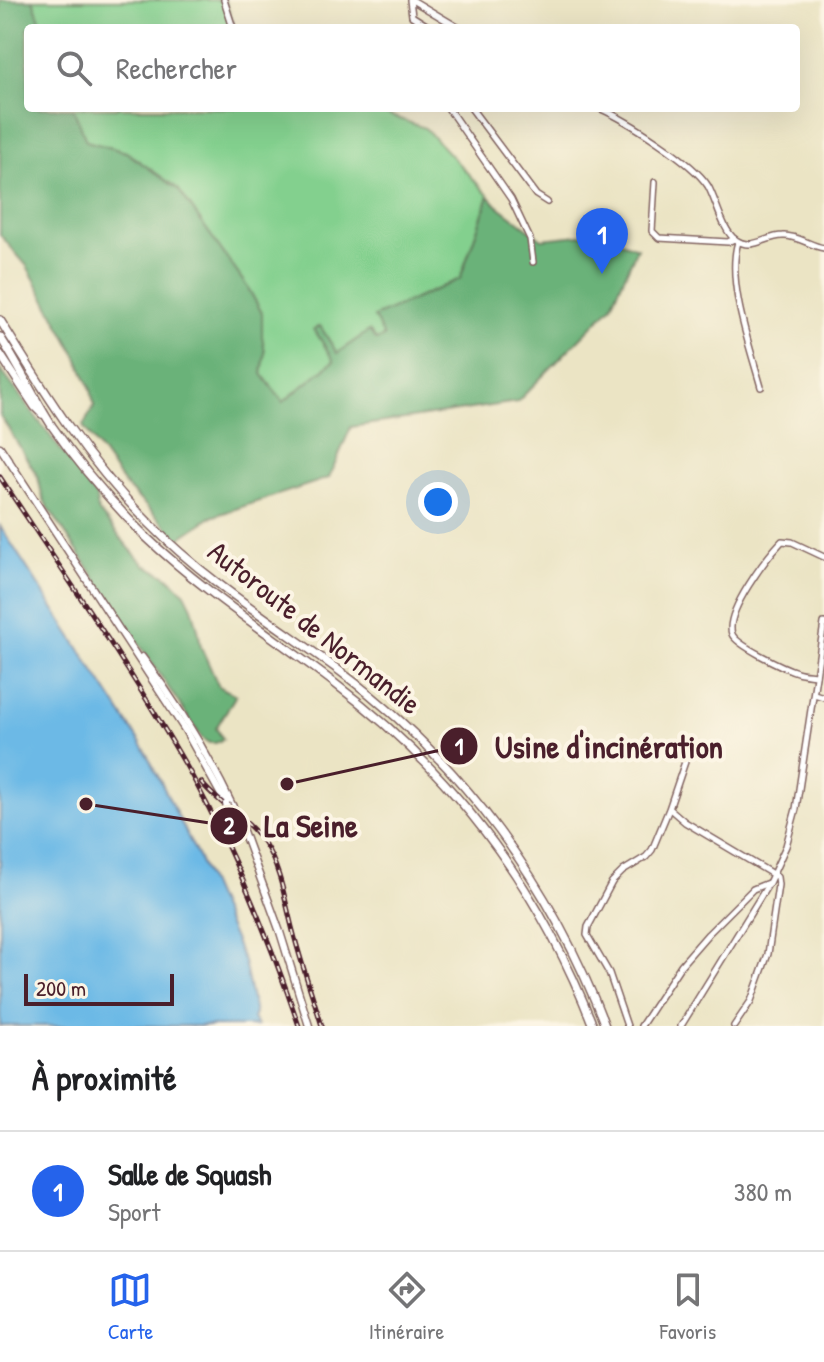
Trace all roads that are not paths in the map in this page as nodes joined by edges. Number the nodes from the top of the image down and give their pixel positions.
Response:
1 (224, 0) edge
2 (411, 0) edge
3 (232, 24) edge
4 (425, 24) edge
5 (452, 24) edge
6 (451, 112) edge
7 (474, 112) edge
8 (607, 112) edge
9 (655, 182) dead end
10 (547, 202) dead end
11 (736, 240) junction
12 (824, 248) edge
13 (533, 262) dead end
14 (0, 320) edge
15 (0, 337) edge
16 (0, 354) edge
17 (761, 387) dead end
18 (51, 423) junction
19 (0, 447) edge
20 (824, 557) edge
21 (824, 623) edge
22 (121, 629) junction
23 (816, 675) junction
24 (814, 694) junction
25 (824, 697) edge
26 (689, 750) dead end
27 (669, 809) junction
28 (232, 812) junction
29 (247, 845) junction
30 (774, 875) junction
31 (769, 883) junction
32 (309, 1026) edge
33 (593, 1026) edge
34 (605, 1026) edge
35 (627, 1026) edge
36 (641, 1026) edge
37 (681, 1026) edge
38 (734, 1026) edge

1 - 3 street
2 - 4 street
2 - 5 street
6 - 13 street
7 - 10 street
8 - 11 street
9 - 11 street
11 - 12 street
11 - 17 street
14 - 34 highway, Autoroute de Normandie
15 - 18 highway, Autoroute de Normandie
16 - 18 highway
18 - 33 highway, Autoroute de Normandie
19 - 22 main road
20 - 23 street
21 - 23 street
22 - 28 main road, bridge
22 - 28 main road
23 - 24 street
24 - 25 street
24 - 30 street
26 - 27 street
27 - 30 street
27 - 35 street
28 - 29 main road
28 - 29 main road, bridge
29 - 32 main road
30 - 31 street
30 - 38 street
31 - 36 street
31 - 37 street

